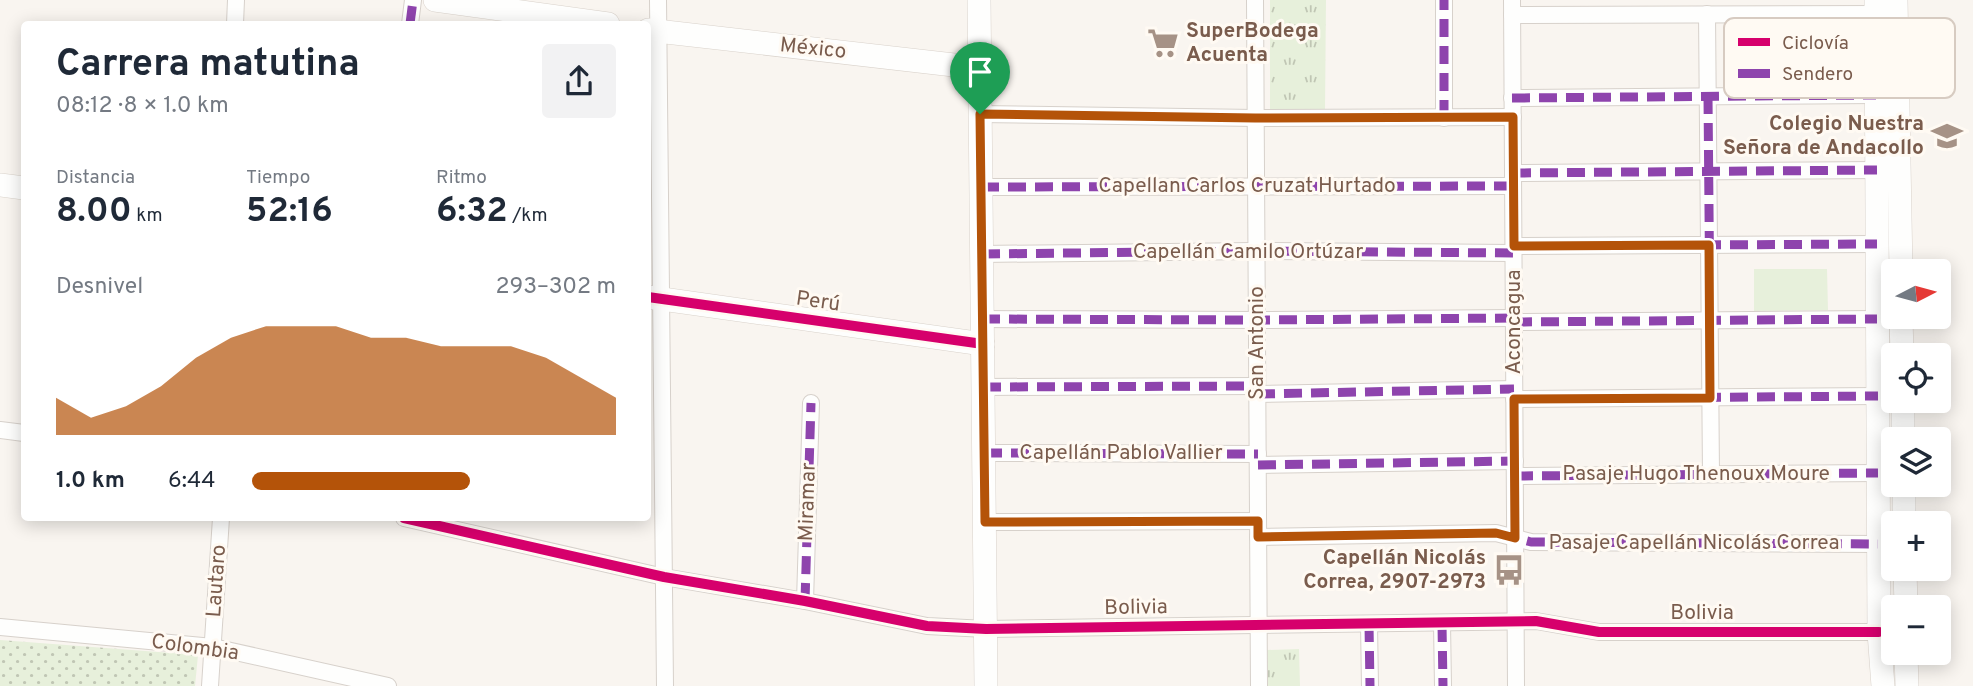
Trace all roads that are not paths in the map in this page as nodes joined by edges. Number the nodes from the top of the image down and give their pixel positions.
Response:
1 (236, 0) edge
2 (413, 0) edge
3 (435, 0) edge
4 (658, 0) edge
5 (979, 0) edge
6 (1255, 0) edge
7 (1444, 0) edge
8 (1512, 7) edge
9 (1886, 7) edge
10 (1697, 10) edge
11 (235, 21) edge
12 (410, 21) edge
13 (586, 21) edge
14 (653, 31) edge
15 (979, 68) junction
16 (1708, 96) junction
17 (1724, 96) edge
18 (1513, 97) junction
19 (1877, 98) edge
20 (1891, 98) edge
21 (980, 114) junction
22 (1513, 117) junction
23 (1255, 118) junction
24 (1444, 118) junction
25 (1877, 170) junction
26 (1709, 171) junction
27 (1513, 179) junction
28 (0, 185) edge
29 (1256, 186) junction
30 (981, 187) junction
31 (21, 188) edge
32 (1877, 244) junction
33 (1709, 245) junction
34 (1513, 249) junction
35 (1256, 251) junction
36 (982, 254) junction
37 (1900, 259) edge
38 (654, 298) edge
39 (982, 319) junction
40 (1877, 319) junction
41 (1257, 320) junction
42 (1514, 320) junction
43 (1710, 321) junction
44 (983, 344) junction
45 (983, 387) junction
46 (1257, 390) junction
47 (1514, 394) junction
48 (1878, 396) junction
49 (1710, 398) junction
50 (811, 403) dead end
51 (0, 430) edge
52 (21, 433) edge
53 (984, 453) junction
54 (1258, 460) junction
55 (1515, 468) junction
56 (1878, 473) junction
57 (1711, 474) junction
58 (221, 521) edge
59 (432, 521) edge
60 (1258, 521) junction
61 (985, 522) junction
62 (461, 524) edge
63 (1258, 537) junction
64 (1515, 538) junction
65 (1878, 544) junction
66 (664, 577) junction
67 (805, 601) junction
68 (1516, 623) junction
69 (1442, 624) junction
70 (1369, 625) junction
71 (1259, 626) junction
72 (0, 627) edge
73 (986, 629) junction
74 (1879, 632) junction
75 (213, 647) junction
76 (1906, 665) edge
77 (210, 686) edge
78 (388, 686) edge
79 (665, 686) edge
80 (986, 686) edge
81 (1259, 686) edge
82 (1370, 686) edge
83 (1443, 686) edge
84 (1516, 686) edge
85 (1883, 686) edge
86 (1907, 686) edge

1 - 11 street
2 - 12 street
3 - 13 main road
4 - 14 street
5 - 15 main road
6 - 23 street, San Antonio
7 - 24 street
8 - 10 street
8 - 18 street, Aconcagua
9 - 10 street
10 - 16 street
14 - 15 main road, México
14 - 38 street
15 - 21 main road
16 - 17 street
16 - 18 street
16 - 26 street
18 - 22 street, Aconcagua
19 - 25 main road
20 - 37 main road
21 - 23 street
21 - 30 main road
22 - 24 street
22 - 27 street, Aconcagua
23 - 24 street
23 - 29 street, San Antonio
25 - 26 street, Capellan Carlos Cruzat Hurtado
25 - 32 main road
26 - 27 street, Capellan Carlos Cruzat Hurtado
26 - 33 street
27 - 29 street, Capellan Carlos Cruzat Hurtado
27 - 34 street, Aconcagua
28 - 31 main road
29 - 30 street, Capellan Carlos Cruzat Hurtado
29 - 35 street, San Antonio
30 - 36 main road
32 - 33 street, Capellán Camilo Ortúzar
32 - 40 main road
33 - 34 street, Capellán Camilo Ortúzar
33 - 43 street
34 - 35 street, Capellán Camilo Ortúzar
34 - 42 street, Aconcagua
35 - 36 street, Capellán Camilo Ortúzar
35 - 41 street, San Antonio
36 - 39 main road
38 - 44 main road, Perú
38 - 66 street
39 - 41 street
39 - 44 main road
40 - 43 street
40 - 48 main road
41 - 42 street
41 - 46 street, San Antonio
42 - 43 street
42 - 47 street, Aconcagua
43 - 49 street
44 - 45 main road
45 - 46 street
45 - 53 main road
46 - 47 street
46 - 54 street, San Antonio
47 - 49 street
47 - 55 street, Aconcagua
48 - 49 street
48 - 56 main road
49 - 57 street
50 - 67 street, Miramar
51 - 52 street
53 - 54 street, Capellán Pablo Vallier
53 - 61 main road
54 - 55 street, Capellán Pablo Vallier
54 - 60 street, San Antonio
55 - 57 street, Pasaje Hugo Thenoux Moure
55 - 64 street, Aconcagua
56 - 57 street, Pasaje Hugo Thenoux Moure
56 - 65 main road
58 - 75 street, Lautaro
59 - 62 street, Bolivia
60 - 61 street
60 - 63 street, San Antonio
61 - 73 main road
62 - 66 street, Bolivia
63 - 64 street, Pasaje Capellán Nicolás Correa
63 - 71 street, San Antonio
64 - 65 street, Pasaje Capellán Nicolás Correa
64 - 68 street, Aconcagua
65 - 74 main road
66 - 67 street, Bolivia
66 - 79 street
67 - 73 street, Bolivia
68 - 69 street, Bolivia
68 - 74 street, Bolivia
68 - 84 street, Aconcagua
69 - 70 street, Bolivia
69 - 83 street
70 - 71 street, Bolivia
70 - 82 street
71 - 73 street, Bolivia
71 - 81 street, San Antonio
72 - 75 street, Colombia
73 - 80 main road
74 - 85 main road
75 - 77 street, Lautaro
75 - 78 street, Colombia
76 - 86 main road

